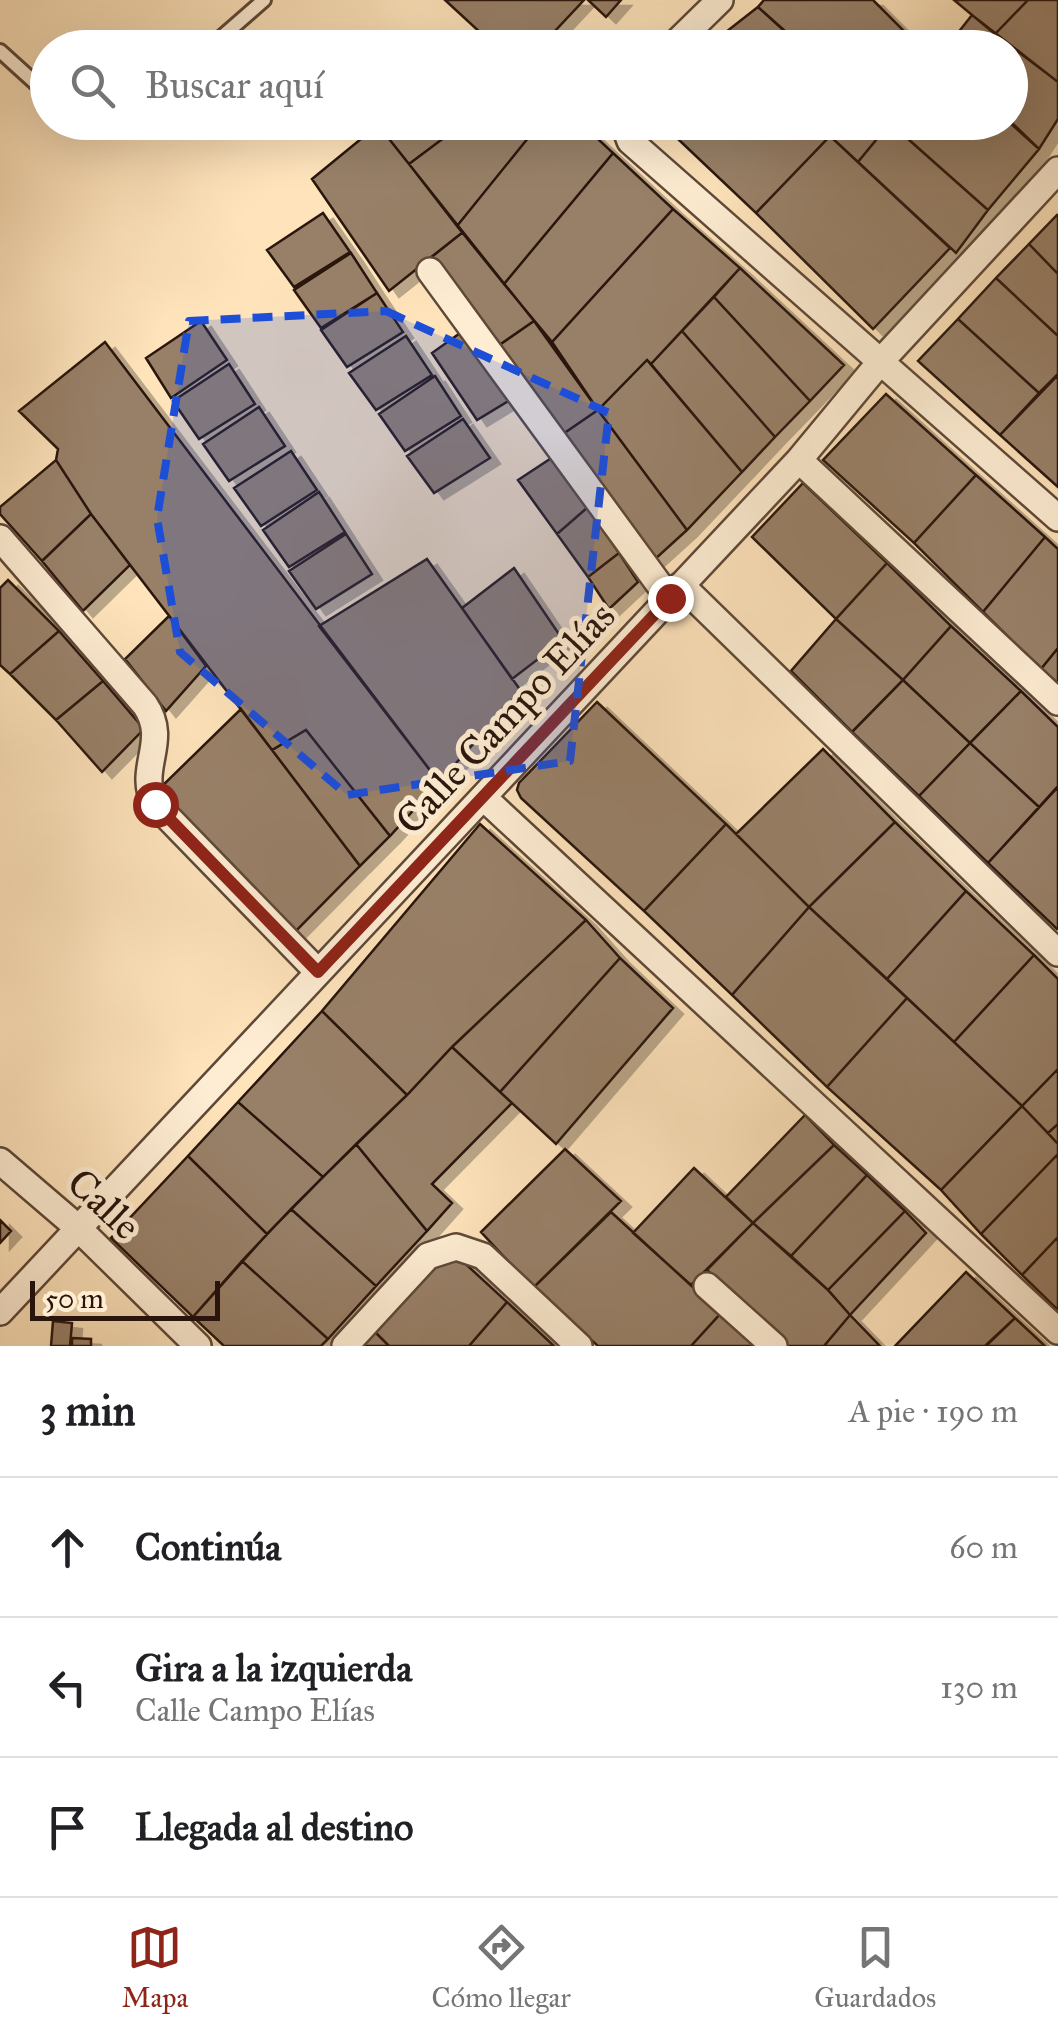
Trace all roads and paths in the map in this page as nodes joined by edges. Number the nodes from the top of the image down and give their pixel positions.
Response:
1 (264, 0) edge
2 (720, 0) edge
3 (229, 30) edge
4 (689, 30) edge
5 (0, 51) edge
6 (30, 78) edge
7 (630, 140) edge
8 (1058, 170) edge
9 (430, 271) dead end
10 (881, 361) junction
11 (799, 460) junction
12 (1058, 518) edge
13 (0, 538) edge
14 (675, 591) junction
15 (1058, 702) edge
16 (483, 797) junction
17 (1058, 953) edge
18 (318, 972) junction
19 (0, 1161) edge
20 (77, 1227) junction
21 (708, 1286) dead end
22 (0, 1312) edge
23 (1058, 1331) edge
24 (198, 1346) edge
25 (344, 1346) edge
26 (579, 1346) edge
27 (774, 1346) edge

1 - 3 lane
2 - 4 street
5 - 6 lane
7 - 10 street
8 - 10 street, Calle Campo Elías
9 - 14 street
10 - 11 street, Calle Campo Elías
10 - 12 street
11 - 14 street, Calle Campo Elías
11 - 15 street
13 - 18 street
14 - 16 street, Calle Campo Elías
14 - 17 street
16 - 18 street, Calle Campo Elías
16 - 23 street
18 - 20 street, Calle Campo Elías
19 - 20 street, Calle
20 - 22 street, Calle Campo Elías
20 - 24 street, Calle
21 - 27 street
25 - 26 street

